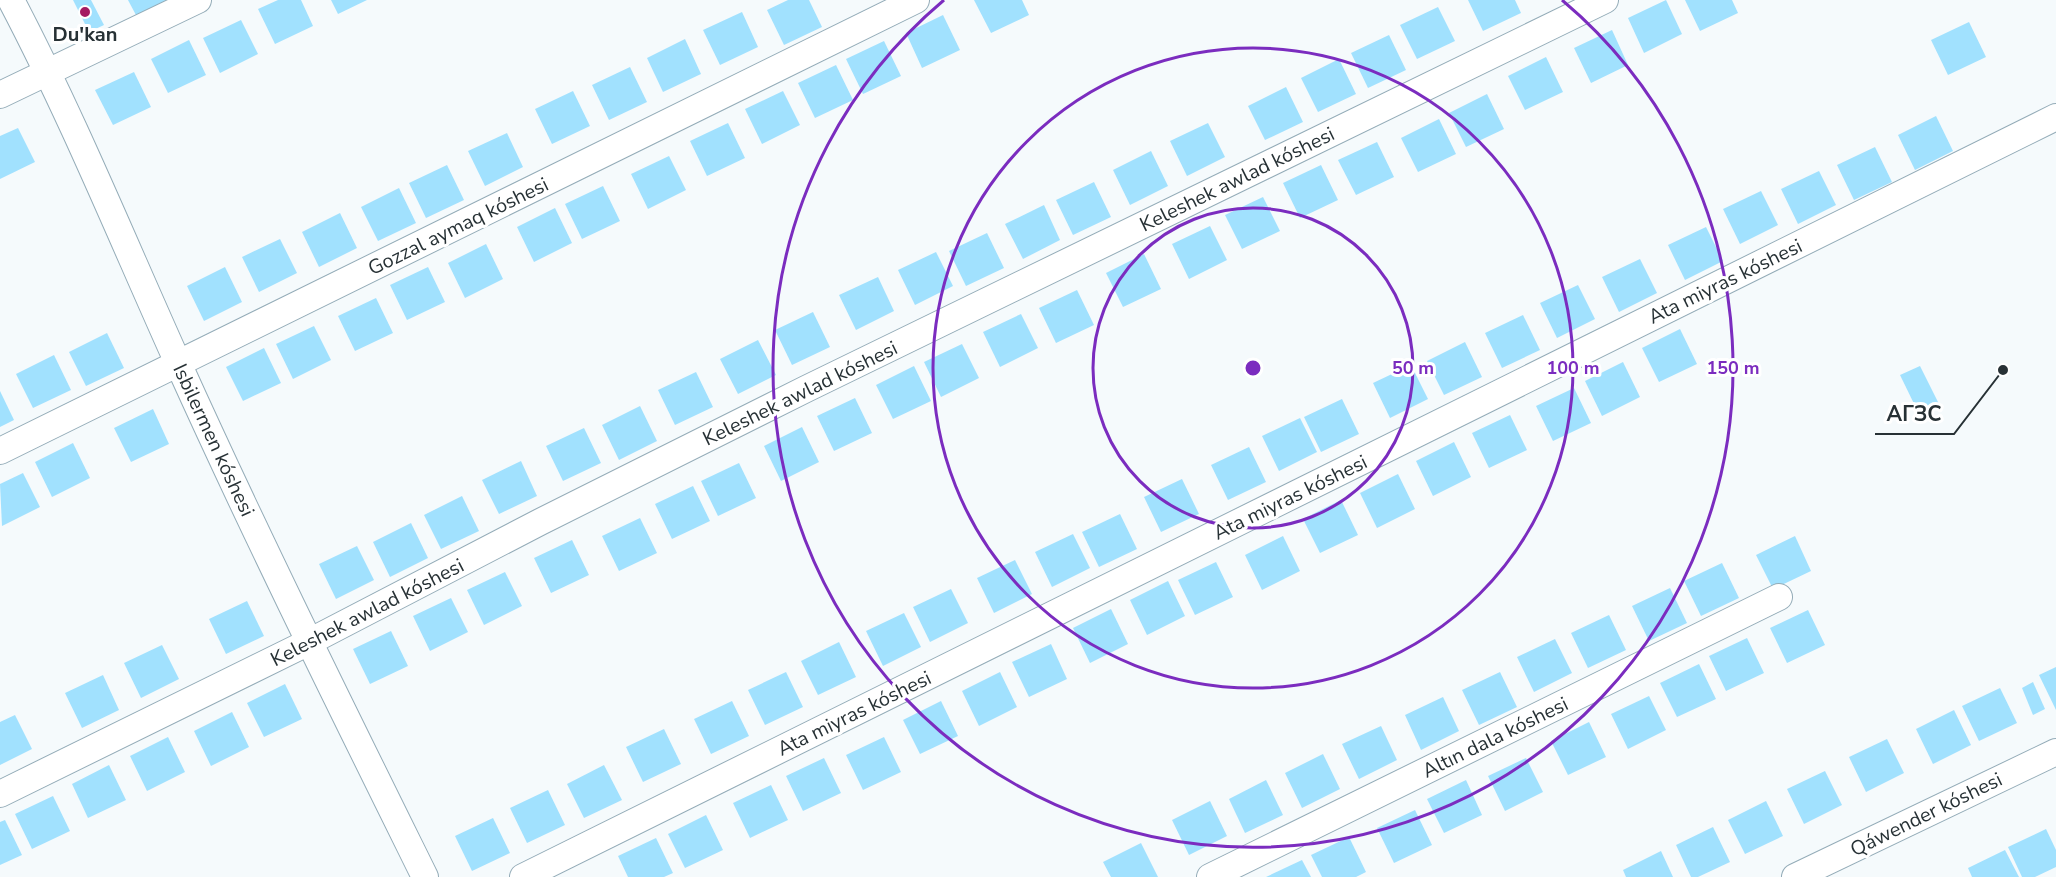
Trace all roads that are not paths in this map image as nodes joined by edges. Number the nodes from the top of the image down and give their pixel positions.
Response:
1 (11, 0) edge
2 (198, 0) edge
3 (916, 0) edge
4 (1605, 0) edge
5 (48, 71) junction
6 (0, 96) edge
7 (2056, 117) edge
8 (179, 365) junction
9 (0, 451) edge
10 (1779, 597) dead end
11 (309, 642) junction
12 (2056, 752) edge
13 (0, 794) edge
14 (425, 877) edge
15 (523, 877) edge
16 (1210, 877) edge
17 (1795, 877) edge

1 - 5 street, Isbilermen kóshesi
2 - 5 street
3 - 8 street, Gozzal aymaq kóshesi
4 - 11 street, Keleshek awlad kóshesi
5 - 6 street
5 - 8 street, Isbilermen kóshesi
7 - 15 street, Ata miyras kóshesi
8 - 9 street, Gozzal aymaq kóshesi
8 - 11 street, Isbilermen kóshesi
10 - 16 street, Altın dala kóshesi
11 - 13 street, Keleshek awlad kóshesi
11 - 14 street, Isbilermen kóshesi
12 - 17 street, Qáwender kóshesi

